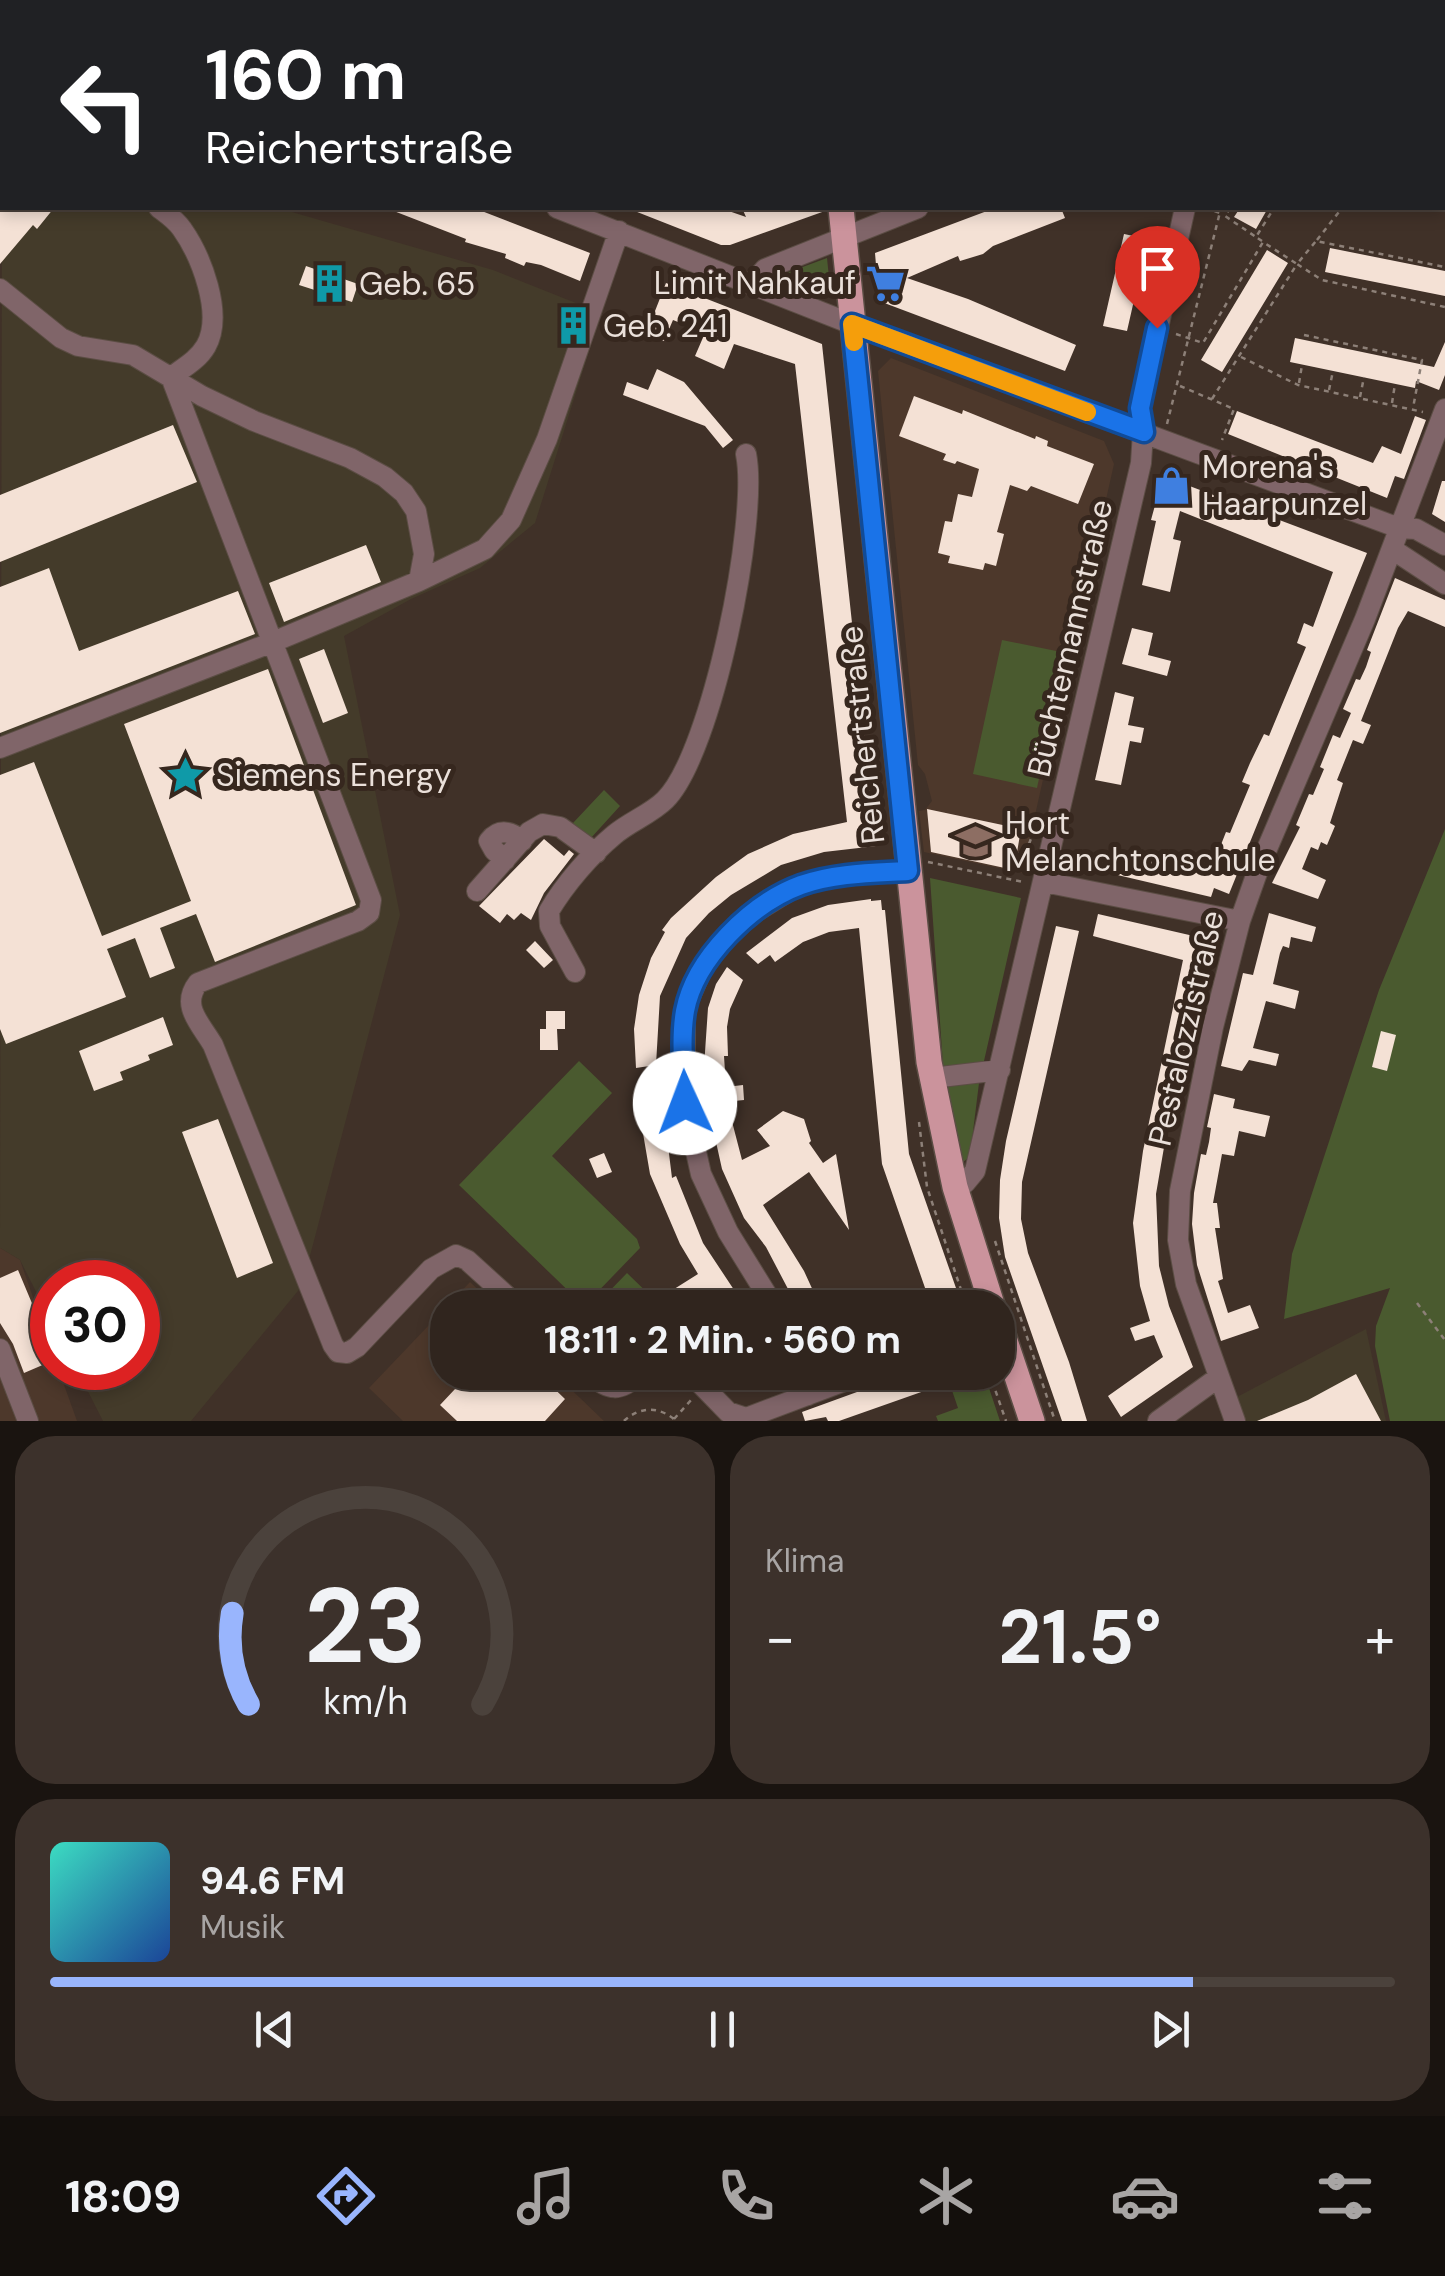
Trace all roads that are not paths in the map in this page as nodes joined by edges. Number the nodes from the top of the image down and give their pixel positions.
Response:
1 (162, 210) edge
2 (562, 210) edge
3 (841, 210) edge
4 (913, 210) edge
5 (1185, 210) edge
6 (618, 231) junction
7 (844, 235) junction
8 (753, 284) junction
9 (0, 289) edge
10 (852, 324) junction
11 (171, 377) junction
12 (1444, 412) edge
13 (1153, 436) junction
14 (746, 454) dead end
15 (1399, 528) junction
16 (1445, 544) edge
17 (1392, 549) junction
18 (419, 581) junction
19 (1445, 584) edge
20 (273, 642) junction
21 (0, 748) edge
22 (596, 853) junction
23 (908, 871) junction
24 (1044, 882) junction
25 (477, 891) dead end
26 (1240, 922) junction
27 (574, 972) dead end
28 (1000, 1070) junction
29 (932, 1078) junction
30 (956, 1188) junction
31 (500, 1290) edge
32 (764, 1290) edge
33 (988, 1290) edge
34 (0, 1349) edge
35 (1015, 1371) edge
36 (1219, 1377) junction
37 (707, 1390) edge
38 (806, 1390) edge
39 (821, 1390) edge
40 (808, 1395) junction
41 (783, 1413) edge
42 (28, 1421) edge
43 (1032, 1421) edge
44 (1158, 1421) edge
45 (1235, 1421) edge

1 - 11 street
2 - 6 street
3 - 7 main road, Reichertstraße
4 - 7 street
5 - 13 street, Büchtemannstraße
6 - 8 street
6 - 18 street
7 - 8 street
7 - 10 main road, Reichertstraße
8 - 10 street
9 - 11 street
10 - 13 street
10 - 23 main road, Reichertstraße
11 - 18 street
11 - 20 street
12 - 15 street, Pestalozzistraße
13 - 15 street
13 - 24 street, Büchtemannstraße
14 - 22 street
15 - 16 street
15 - 17 street, Pestalozzistraße
17 - 19 street
17 - 26 street, Pestalozzistraße
18 - 20 street
20 - 21 street
20 - 31 street
22 - 25 street
22 - 27 street
23 - 29 main road, Reichertstraße
23 - 32 street
24 - 26 street
24 - 28 street, Büchtemannstraße
26 - 36 street, Pestalozzistraße
28 - 29 street
28 - 30 street, Büchtemannstraße
29 - 30 main road, Reichertstraße
30 - 33 main road, Reichertstraße
34 - 42 street
35 - 43 main road, Reichertstraße
36 - 44 street
36 - 45 street, Pestalozzistraße
37 - 41 street
38 - 40 street
39 - 40 street
40 - 41 street

